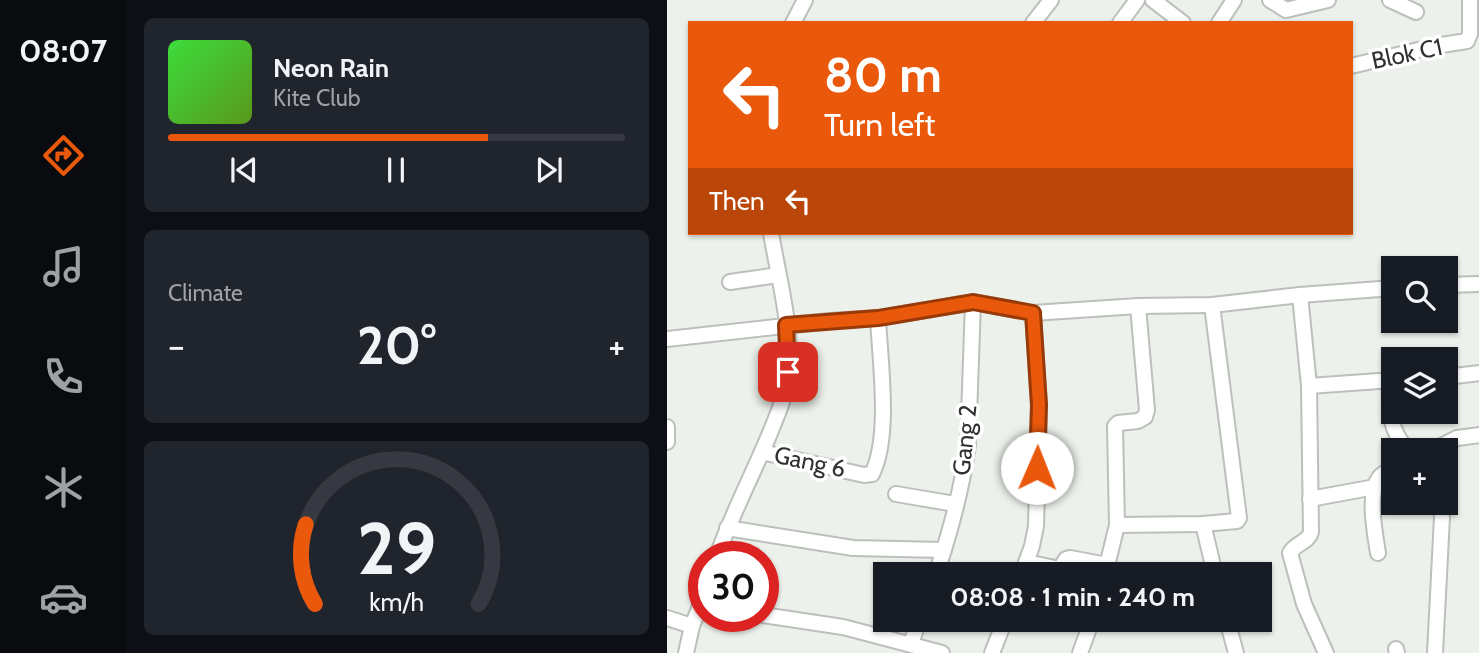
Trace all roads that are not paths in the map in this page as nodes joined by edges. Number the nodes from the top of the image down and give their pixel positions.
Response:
1 (805, 0) edge
2 (1050, 0) edge
3 (1137, 0) edge
4 (1153, 0) edge
5 (1234, 0) edge
6 (1270, 0) edge
7 (1328, 0) edge
8 (1390, 0) edge
9 (1470, 0) edge
10 (1417, 12) dead end
11 (794, 21) edge
12 (1034, 21) edge
13 (1121, 21) edge
14 (1180, 21) edge
15 (1220, 21) edge
16 (1353, 66) edge
17 (771, 235) edge
18 (778, 275) junction
19 (730, 282) dead end
20 (1479, 284) edge
21 (1458, 285) edge
22 (1381, 289) edge
23 (1300, 295) junction
24 (973, 302) junction
25 (1212, 305) junction
26 (1138, 306) junction
27 (1033, 313) junction
28 (878, 318) junction
29 (786, 325) junction
30 (667, 338) edge
31 (1479, 373) edge
32 (1458, 376) edge
33 (1381, 381) edge
34 (1309, 386) junction
35 (667, 427) edge
36 (1479, 435) edge
37 (1457, 438) edge
38 (667, 442) edge
39 (762, 452) junction
40 (1381, 474) edge
41 (1375, 488) junction
42 (896, 494) dead end
43 (1310, 499) junction
44 (955, 504) junction
45 (1442, 515) edge
46 (1203, 524) junction
47 (1117, 525) junction
48 (727, 528) junction
49 (722, 541) edge
50 (944, 550) junction
51 (1378, 553) dead end
52 (940, 562) edge
53 (1026, 562) edge
54 (1064, 562) edge
55 (1082, 562) edge
56 (1108, 562) edge
57 (1212, 562) edge
58 (779, 617) edge
59 (667, 618) edge
60 (688, 625) edge
61 (691, 632) edge
62 (916, 632) edge
63 (1000, 632) edge
64 (1088, 632) edge
65 (1230, 632) edge
66 (911, 644) junction
67 (686, 653) edge
68 (942, 653) edge
69 (992, 653) edge
70 (1081, 653) edge
71 (1236, 653) edge
72 (1326, 653) edge
73 (1435, 653) edge

1 - 11 street
2 - 12 street
3 - 13 street
4 - 14 street
5 - 15 street
6 - 7 street
8 - 10 street
9 - 16 street, Blok C1
17 - 18 street
18 - 19 street
18 - 29 street
20 - 21 street
22 - 23 street
23 - 25 street
23 - 34 street
24 - 27 street
24 - 28 street
24 - 44 street, Gang 2
25 - 26 street
25 - 46 street
26 - 27 street
26 - 47 street
27 - 53 street
28 - 29 street
28 - 39 street, Gang 6
29 - 30 street
29 - 39 street
31 - 32 street
33 - 34 street
34 - 43 street
35 - 38 street
36 - 37 street
39 - 48 street
40 - 41 street
41 - 43 street
41 - 51 street
42 - 44 street
43 - 72 street
44 - 50 street, Gang 2
45 - 73 street
46 - 47 street
46 - 57 street
47 - 56 street
48 - 49 street
48 - 50 street
50 - 52 street, Gang 2
54 - 55 street
58 - 66 street
59 - 60 street
61 - 67 street
62 - 66 street
63 - 69 street
64 - 70 street
65 - 71 street
66 - 68 street

